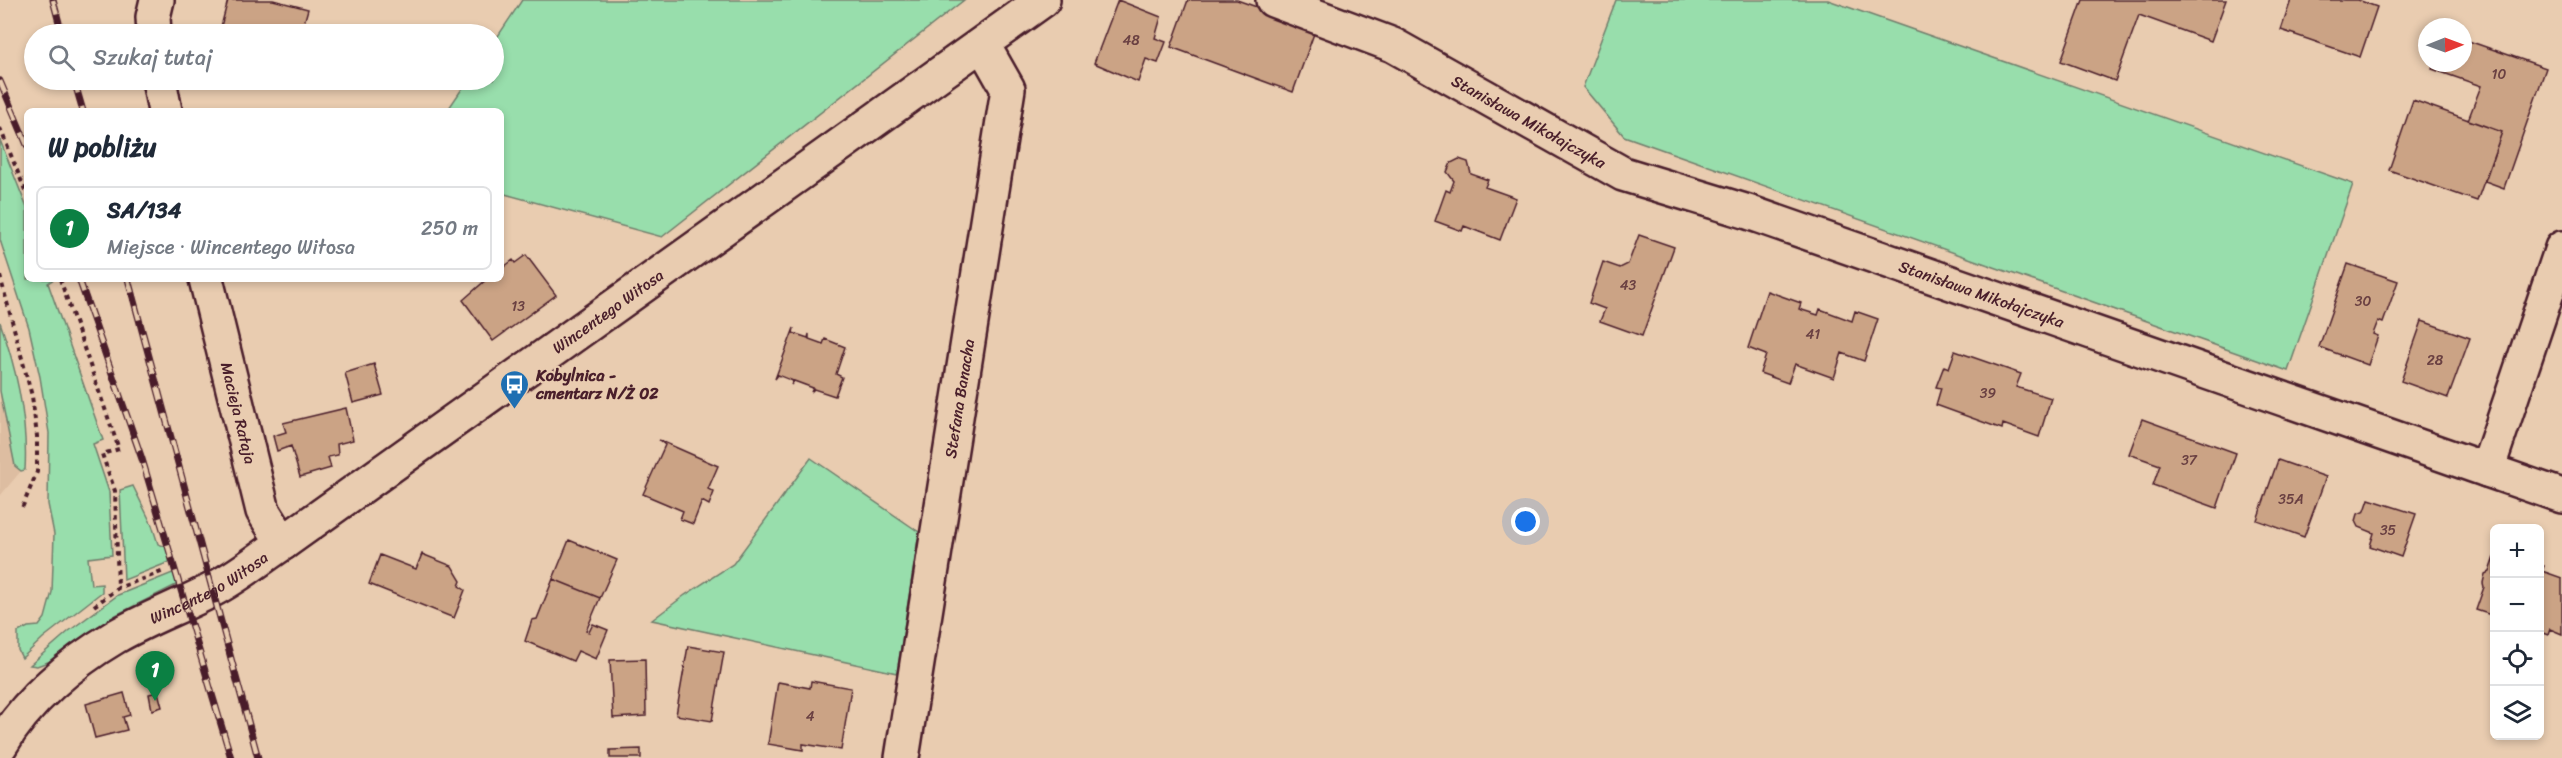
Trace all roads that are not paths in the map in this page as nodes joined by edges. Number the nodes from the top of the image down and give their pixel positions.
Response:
1 (157, 0) edge
2 (1043, 0) edge
3 (1273, 0) edge
4 (153, 24) edge
5 (983, 45) junction
6 (161, 90) edge
7 (164, 108) edge
8 (2562, 248) edge
9 (207, 282) edge
10 (2487, 470) junction
11 (2562, 496) edge
12 (283, 543) junction
13 (0, 746) edge
14 (902, 758) edge

1 - 4 street
2 - 5 street, Wincentego Witosa
3 - 10 street, Stanisława Mikołajczyka
5 - 12 street, Wincentego Witosa
5 - 14 street, Stefana Banacha
6 - 7 street
8 - 10 street
9 - 12 street, Macieja Rataja
10 - 11 street, Stanisława Mikołajczyka
12 - 13 street, Wincentego Witosa

